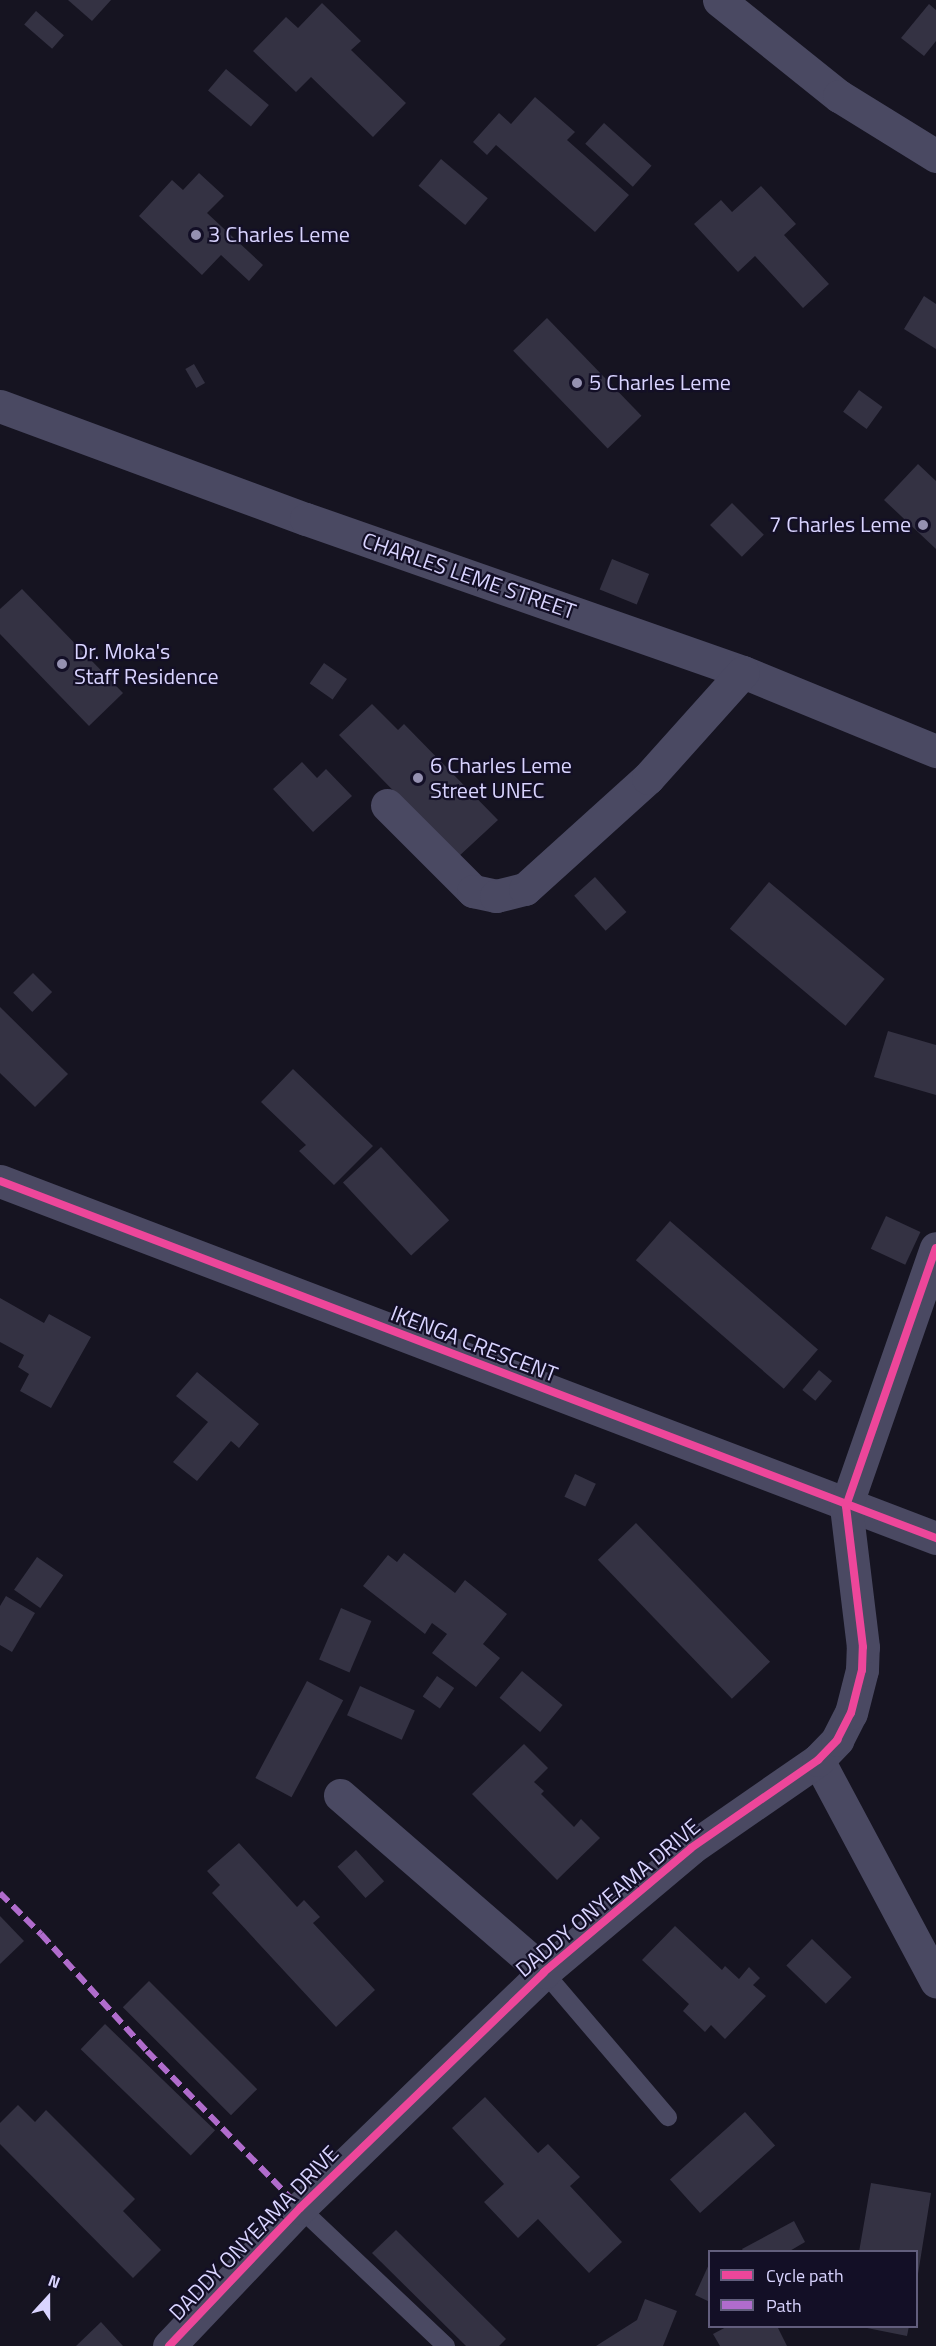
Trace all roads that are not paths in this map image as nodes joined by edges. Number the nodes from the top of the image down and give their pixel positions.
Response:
1 (719, 0) edge
2 (936, 156) edge
3 (0, 406) edge
4 (743, 672) junction
5 (936, 751) edge
6 (387, 805) dead end
7 (0, 1181) edge
8 (936, 1248) edge
9 (846, 1506) junction
10 (936, 1538) edge
11 (818, 1760) junction
12 (340, 1795) dead end
13 (544, 1972) junction
14 (936, 1981) edge
15 (668, 2118) dead end
16 (300, 2208) junction
17 (169, 2346) edge
18 (446, 2346) edge

1 - 2 street
3 - 4 street, CHARLES LEME STREET
4 - 5 street, CHARLES LEME STREET
4 - 6 street
7 - 9 street, IKENGA CRESCENT
8 - 9 street
9 - 10 street, IKENGA CRESCENT
9 - 11 street, DADDY ONYEAMA DRIVE
11 - 13 street, DADDY ONYEAMA DRIVE
11 - 14 street
12 - 13 street
13 - 15 lane
13 - 16 street, DADDY ONYEAMA DRIVE
16 - 17 street, DADDY ONYEAMA DRIVE
16 - 18 lane

